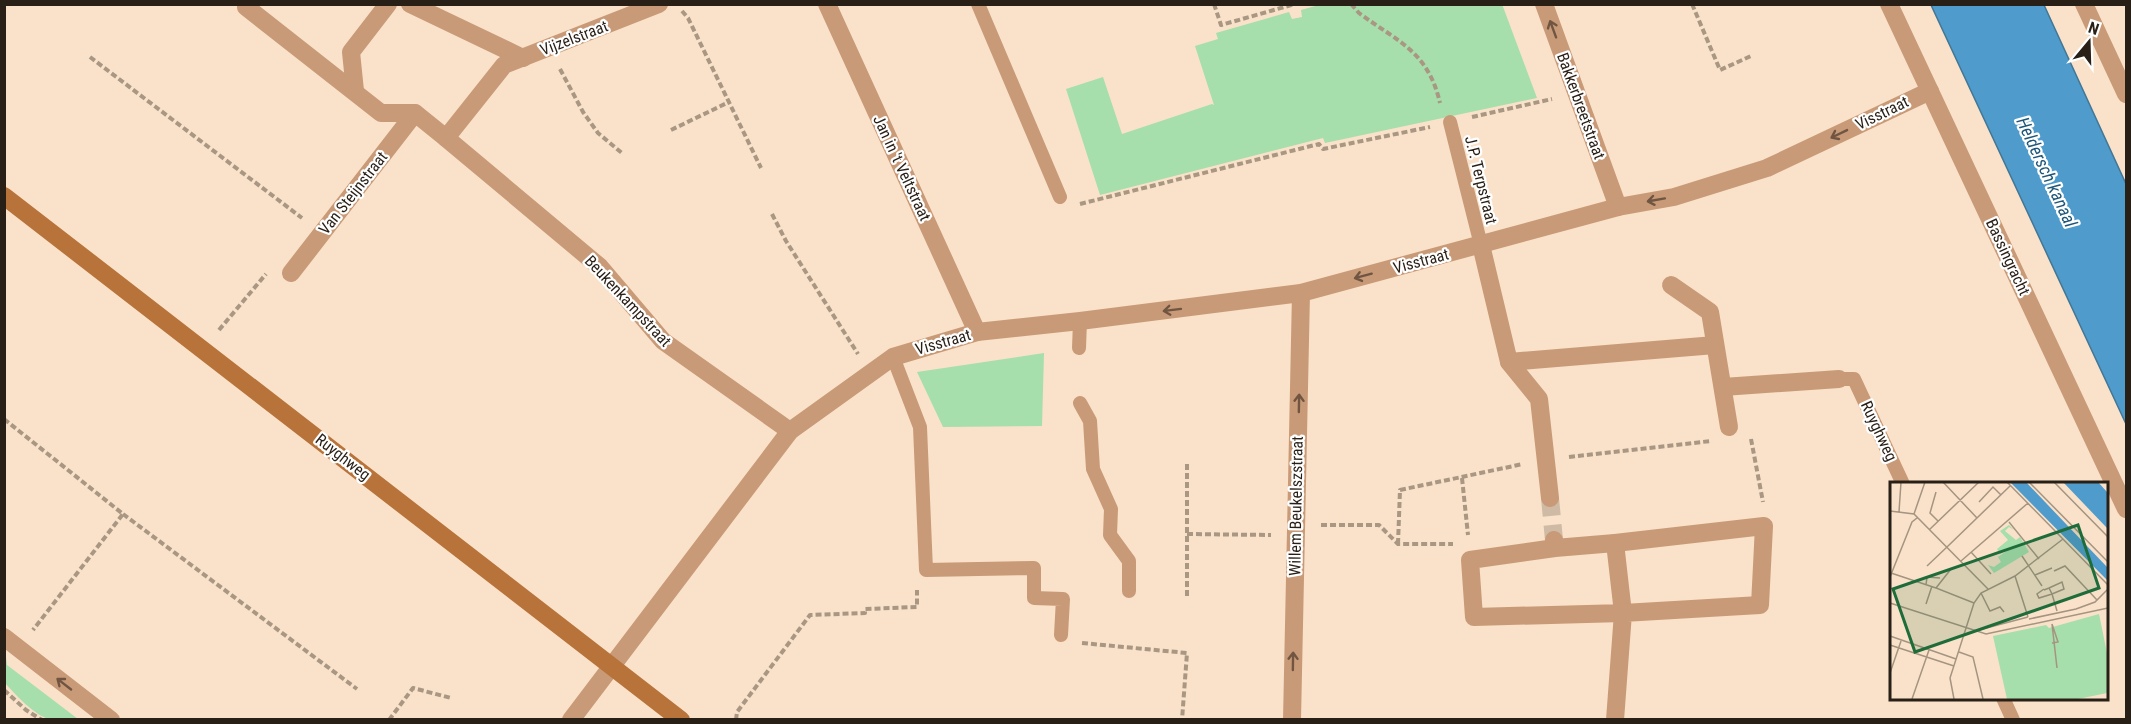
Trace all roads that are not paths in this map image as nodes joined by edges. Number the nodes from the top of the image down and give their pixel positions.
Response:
1 (246, 4) edge
2 (388, 4) edge
3 (410, 4) edge
4 (659, 4) edge
5 (827, 4) edge
6 (978, 4) edge
7 (1544, 4) edge
8 (1889, 4) edge
9 (2084, 4) edge
10 (523, 58) junction
11 (1930, 91) junction
12 (355, 92) junction
13 (2127, 94) edge
14 (415, 112) junction
15 (1450, 123) road end
16 (446, 138) junction
17 (4, 196) edge
18 (1060, 197) road end
19 (1618, 207) junction
20 (1481, 245) junction
21 (291, 273) road end
22 (1671, 285) dead end
23 (1301, 293) junction
24 (1080, 321) junction
25 (977, 332) junction
26 (1715, 345) junction
27 (1080, 348) dead end
28 (893, 357) junction
29 (1509, 362) junction
30 (1846, 379) joint
31 (1723, 387) junction
32 (1080, 404) dead end
33 (1729, 427) road end
34 (790, 431) junction
35 (1902, 482) edge
36 (1550, 498) tunnel mouth
37 (2127, 509) edge
38 (1615, 543) junction
39 (1129, 591) dead end
40 (1623, 613) junction
41 (1060, 635) road end
42 (12, 643) edge
43 (611, 665) junction
44 (2003, 700) edge
45 (111, 720) edge
46 (571, 720) edge
47 (681, 720) edge
48 (1292, 720) edge
49 (1616, 720) edge
50 (2013, 720) edge

1 - 12 street
2 - 12 street
3 - 10 street
4 - 10 street, Vijzelstraat
5 - 25 street, Jan in 't Veltstraat
6 - 18 lane
19 -> 7 street, Bakkerbreetstraat
8 - 11 street, Bassingracht
9 - 13 street
10 - 16 street
11 -> 19 street, Visstraat
11 - 37 street, Bassingracht
12 - 14 street
14 - 16 street, Beukenkampstraat
14 - 21 street, Van Steijnstraat
15 - 20 lane, J.P. Terpstraat
16 - 34 street, Beukenkampstraat
17 - 43 street, Ruyghweg
19 - 20 street, Visstraat
20 -> 23 street, Visstraat
20 - 29 street
22 - 26 street
23 -> 24 street, Visstraat
48 -> 23 street, Willem Beukelszstraat
24 - 25 street, Visstraat
24 - 27 lane
25 - 28 street, Visstraat
26 - 29 street
26 - 31 street
28 - 34 street, Visstraat
28 - 41 lane, Visstraat
29 - 36 street
30 - 31 street
30 - 35 lane, Ruyghweg
31 - 33 street
32 - 39 lane
34 - 43 street, Visstraat
38 - 40 street
38 - 40 street
38 - 40 street
40 - 49 street
45 -> 42 street
43 - 46 street, Visstraat
43 - 47 street, Ruyghweg
44 - 50 lane

